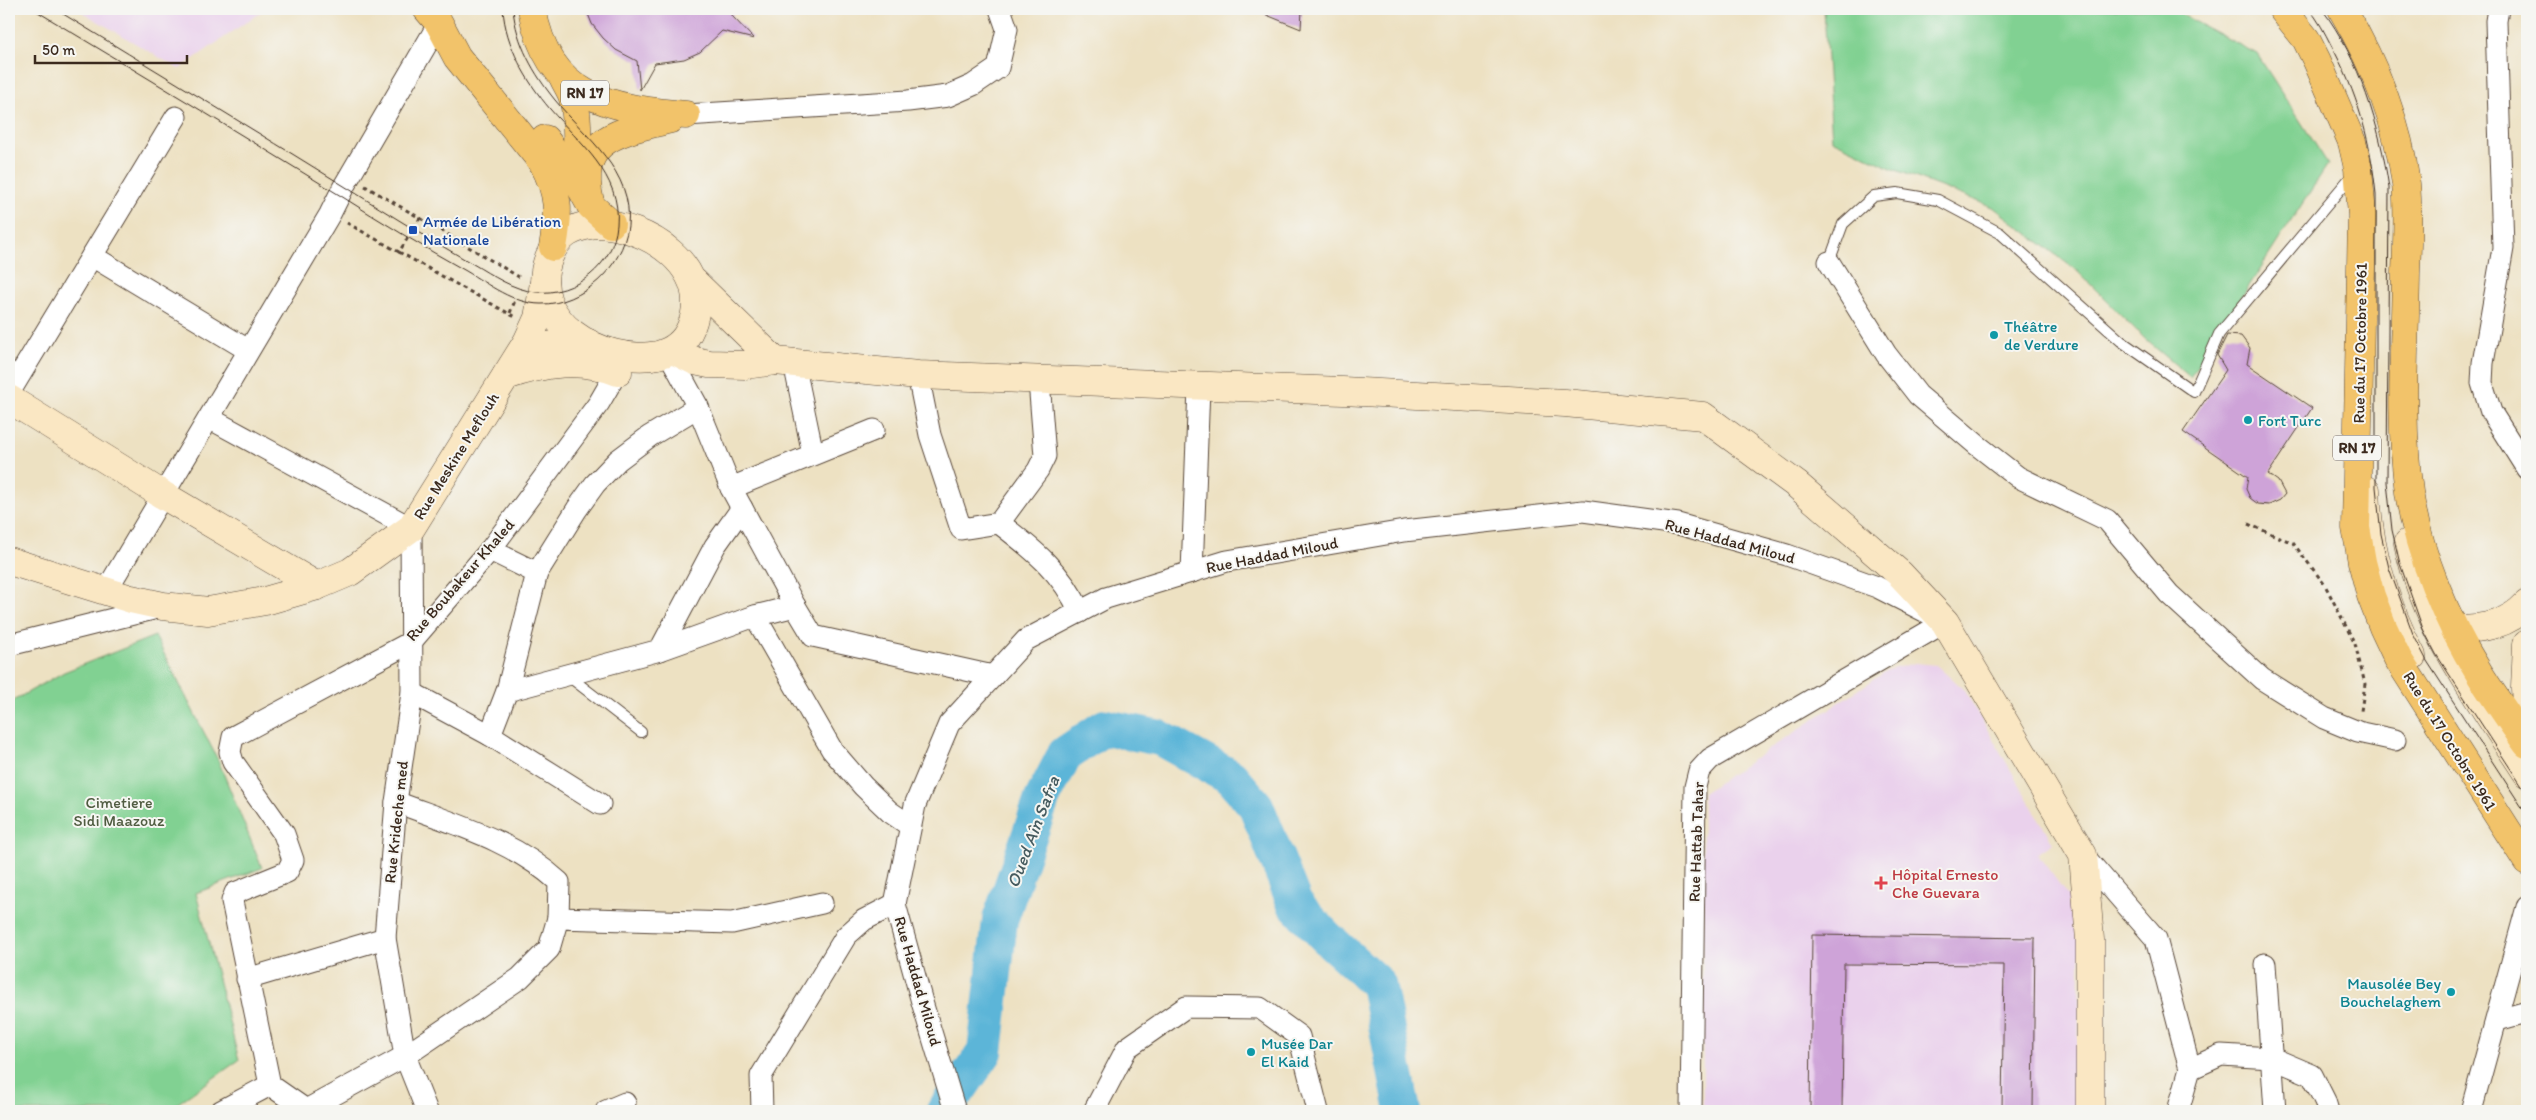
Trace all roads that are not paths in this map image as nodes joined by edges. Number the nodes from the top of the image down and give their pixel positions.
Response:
1 (532, 9) edge
2 (1000, 9) edge
3 (2282, 9) edge
4 (2342, 9) edge
5 (2498, 9) edge
6 (438, 13) edge
7 (563, 77) junction
8 (686, 115) junction
9 (176, 117) dead end
10 (2358, 168) junction
11 (594, 205) junction
12 (553, 247) junction
13 (92, 256) junction
14 (1829, 262) joint
15 (531, 282) junction
16 (694, 282) junction
17 (588, 343) junction
18 (248, 350) junction
19 (671, 351) junction
20 (785, 362) junction
21 (622, 364) junction
22 (2360, 373) junction
23 (918, 375) junction
24 (506, 376) junction
25 (1038, 381) junction
26 (11, 384) edge
27 (1200, 386) junction
28 (698, 407) junction
29 (209, 418) junction
30 (874, 430) dead end
31 (2403, 435) junction
32 (813, 454) junction
33 (2527, 468) edge
34 (731, 488) junction
35 (163, 495) junction
36 (742, 508) junction
37 (999, 522) junction
38 (411, 528) junction
39 (490, 550) junction
40 (9, 561) edge
41 (1192, 572) junction
42 (537, 573) junction
43 (317, 586) junction
44 (106, 591) junction
45 (2527, 604) edge
46 (163, 606) junction
47 (795, 606) junction
48 (1080, 612) junction
49 (755, 616) junction
50 (1945, 622) junction
51 (2455, 629) junction
52 (410, 642) junction
53 (2527, 644) edge
54 (9, 646) edge
55 (660, 650) junction
56 (567, 675) junction
57 (993, 676) junction
58 (507, 690) junction
59 (412, 693) junction
60 (2527, 722) edge
61 (641, 732) dead end
62 (490, 736) junction
63 (2395, 740) dead end
64 (2527, 744) edge
65 (2527, 773) edge
66 (396, 802) junction
67 (600, 804) dead end
68 (909, 825) junction
69 (2527, 837) edge
70 (2083, 855) junction
71 (2527, 861) edge
72 (822, 903) dead end
73 (895, 904) junction
74 (2527, 907) edge
75 (558, 918) junction
76 (385, 938) junction
77 (2265, 964) dead end
78 (246, 979) junction
79 (2527, 1012) edge
80 (2498, 1020) junction
81 (405, 1056) junction
82 (2272, 1058) junction
83 (2190, 1069) junction
84 (270, 1085) junction
85 (221, 1111) edge
86 (307, 1111) edge
87 (427, 1111) edge
88 (762, 1111) edge
89 (955, 1111) edge
90 (1094, 1111) edge
91 (1318, 1111) edge
92 (1691, 1111) edge
93 (2090, 1111) edge
94 (2178, 1111) edge
95 (2275, 1111) edge
96 (2328, 1111) edge
97 (2471, 1111) edge

1 - 7 main road, RN 17
2 - 8 street
3 - 10 main road, Rue du 17 Octobre 1961 / RN 17
4 - 31 main road, RN 17
5 - 33 street
6 - 11 main road
6 - 12 main road
6 - 18 street
7 - 8 main road, RN 17
7 - 11 main road
8 - 11 main road
9 - 13 street
10 - 14 lane
10 - 22 main road, Rue du 17 Octobre 1961 / RN 17
11 - 12 main road
11 - 16 main road
12 - 15 main road, Rue Meskine Meflouh
13 - 18 street
13 - 26 street
14 - 63 street
15 - 17 main road
15 - 24 main road, Rue Meskine Meflouh
16 - 19 main road
16 - 20 main road
17 - 21 main road
17 - 24 main road, Rue Meskine Meflouh
18 - 29 street
19 - 20 main road
19 - 21 main road
19 - 28 street
20 - 23 main road
20 - 32 street
21 - 24 main road
21 - 39 street, Rue Boubakeur Khaled
22 - 69 main road
22 - 71 main road, Rue du 17 Octobre 1961 / RN 17
23 - 25 main road
23 - 37 street
24 - 38 main road, Rue Meskine Meflouh
25 - 27 main road
25 - 37 street
26 - 35 main road
27 - 41 street
27 - 50 main road
28 - 34 street
28 - 42 street
29 - 35 street
29 - 38 street
30 - 32 street
31 - 51 main road, RN 17
31 - 65 main road
32 - 34 street
34 - 36 street
35 - 43 main road
35 - 44 street
36 - 47 street
36 - 55 street
37 - 48 street
38 - 43 main road, Rue Meskine Meflouh
38 - 52 street, Rue Krideche med
39 - 42 street
39 - 52 street, Rue Boubakeur Khaled
40 - 44 main road, Rue Meskine Meflouh
41 - 48 street, Rue Haddad Miloud
41 - 50 street, Rue Haddad Miloud
42 - 58 street
43 - 46 main road, Rue Meskine Meflouh
44 - 46 main road, Rue Meskine Meflouh
45 - 51 main road
46 - 54 street
47 - 49 street
47 - 57 street
48 - 57 street, Rue Haddad Miloud
49 - 55 street
49 - 68 street
50 - 70 main road
50 - 92 street, Rue Hattab Tahar
51 - 64 main road, RN 17
52 - 59 street, Rue Krideche med
52 - 78 street, Rue Boubakeur Khaled
53 - 60 main road
55 - 56 street
56 - 58 street
56 - 61 lane
57 - 68 street, Rue Haddad Miloud
58 - 62 street
59 - 62 street
59 - 66 street, Rue Krideche med
62 - 67 street
66 - 75 street
66 - 76 street, Rue Krideche med
68 - 73 street, Rue Haddad Miloud
70 - 83 street
70 - 93 main road
72 - 75 street
73 - 88 street
73 - 89 street, Rue Haddad Miloud
74 - 80 street
75 - 81 street
76 - 78 street
76 - 81 street, Rue Krideche med
77 - 82 street
78 - 84 street
79 - 80 street
80 - 97 street
81 - 86 street
81 - 87 street, Rue Krideche med
82 - 83 street
82 - 95 street
82 - 96 street
83 - 94 street
84 - 85 street
84 - 86 street
90 - 91 street

